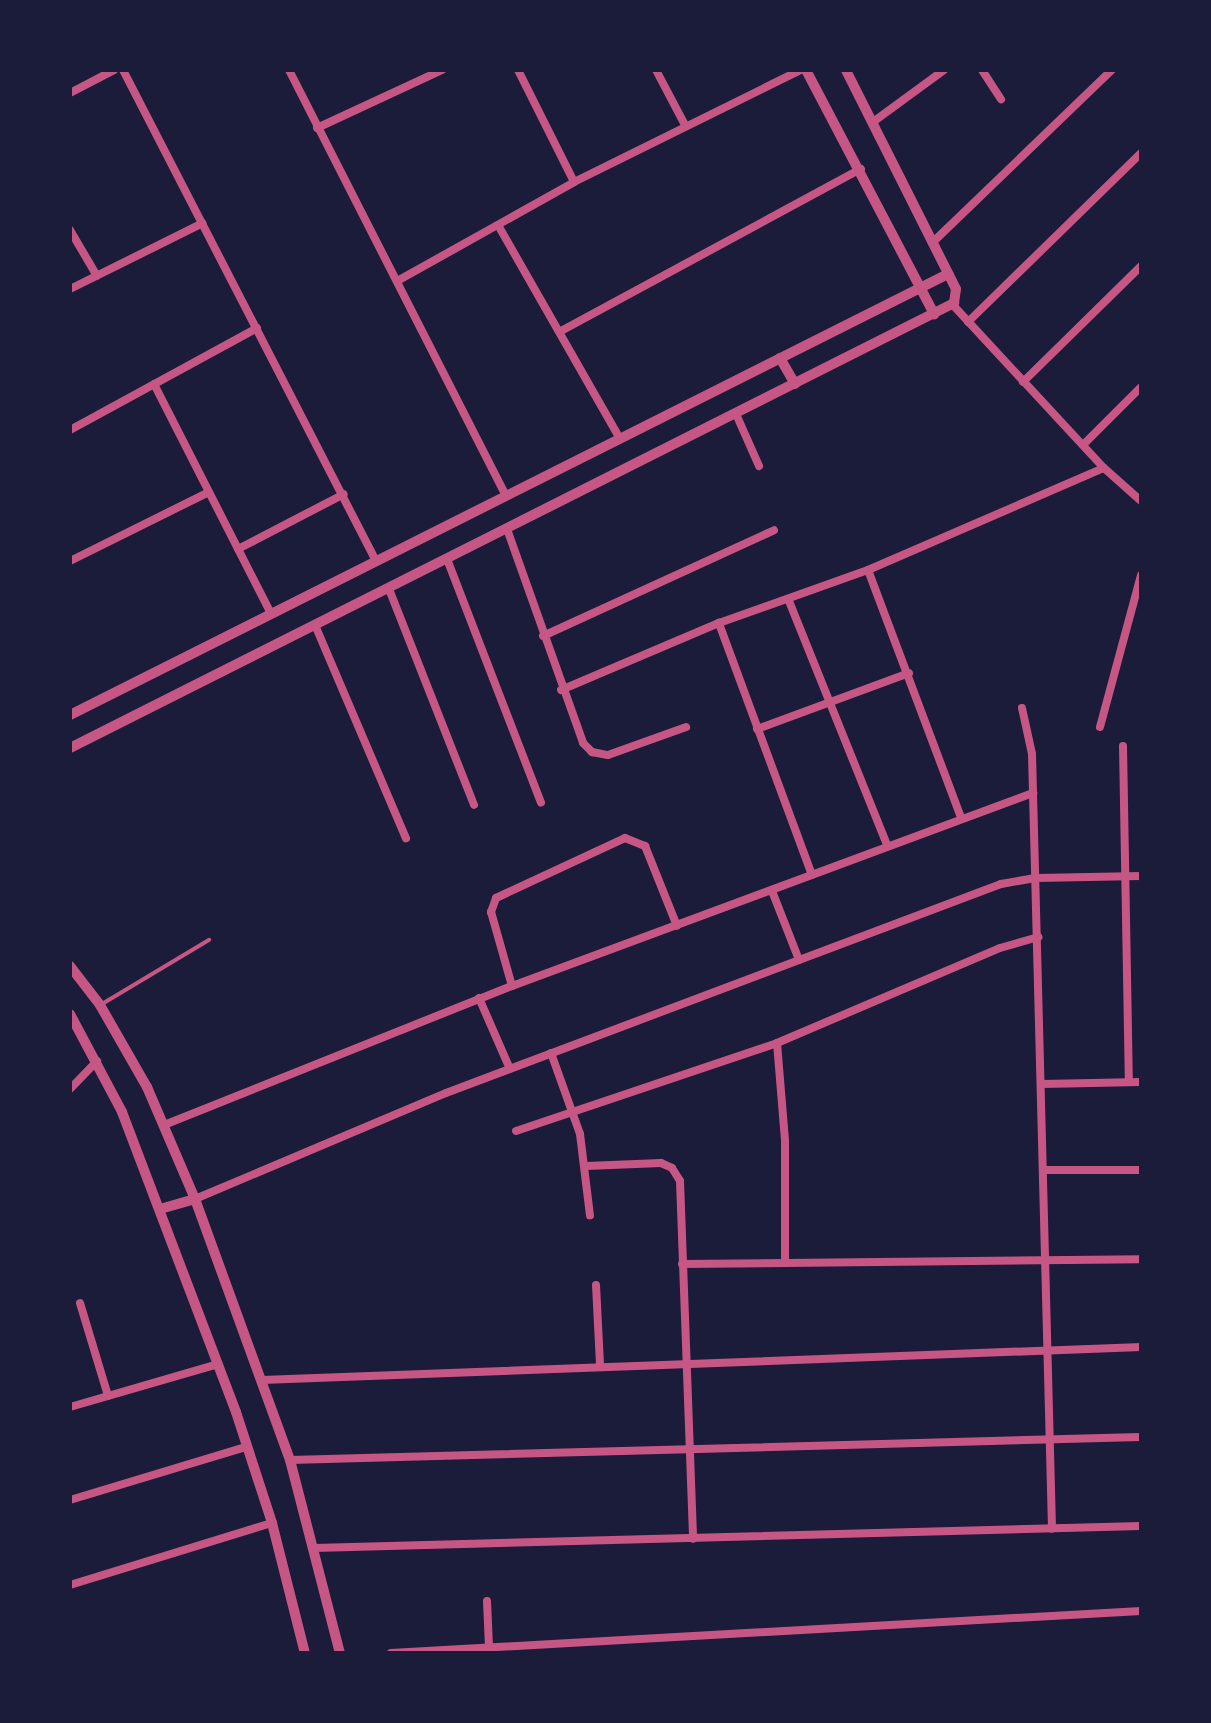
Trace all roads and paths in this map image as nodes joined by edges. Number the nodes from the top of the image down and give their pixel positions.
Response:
1 (114, 70) edge
2 (123, 70) edge
3 (288, 70) edge
4 (442, 70) edge
5 (518, 70) edge
6 (656, 70) edge
7 (803, 70) edge
8 (846, 70) edge
9 (944, 70) edge
10 (982, 70) edge
11 (1112, 70) edge
12 (70, 93) edge
13 (1001, 99) dead end
14 (873, 122) junction
15 (685, 126) junction
16 (317, 128) junction
17 (1141, 152) edge
18 (860, 169) junction
19 (574, 182) junction
20 (202, 223) junction
21 (498, 225) junction
22 (70, 230) edge
23 (932, 243) junction
24 (1141, 266) edge
25 (948, 274) junction
26 (97, 276) junction
27 (399, 280) junction
28 (921, 287) junction
29 (70, 289) edge
30 (952, 304) junction
31 (934, 314) junction
32 (968, 322) junction
33 (257, 328) junction
34 (561, 331) junction
35 (780, 358) junction
36 (1023, 382) junction
37 (154, 384) junction
38 (794, 384) junction
39 (1141, 387) edge
40 (736, 414) junction
41 (70, 430) edge
42 (617, 434) dead end
43 (1084, 444) junction
44 (760, 466) dead end
45 (1104, 468) junction
46 (209, 492) junction
47 (344, 494) junction
48 (506, 496) junction
49 (1141, 501) edge
50 (507, 529) junction
51 (774, 530) dead end
52 (238, 549) junction
53 (447, 560) junction
54 (376, 561) junction
55 (70, 562) edge
56 (868, 570) junction
57 (1141, 575) edge
58 (388, 588) junction
59 (789, 600) junction
60 (271, 614) junction
61 (719, 623) junction
62 (315, 625) junction
63 (543, 636) junction
64 (909, 674) junction
65 (562, 690) junction
66 (830, 703) junction
67 (1022, 708) dead end
68 (70, 715) edge
69 (686, 727) dead end
70 (1100, 727) dead end
71 (756, 729) junction
72 (1123, 746) dead end
73 (70, 748) edge
74 (1033, 793) junction
75 (541, 803) dead end
76 (474, 805) dead end
77 (960, 817) junction
78 (406, 838) dead end
79 (888, 846) junction
80 (812, 875) junction
81 (1125, 876) junction
82 (1141, 876) edge
83 (1036, 878) junction
84 (772, 891) junction
85 (676, 926) junction
86 (1038, 937) junction
87 (209, 940) dead end
88 (799, 960) junction
89 (70, 966) edge
90 (512, 986) junction
91 (479, 998) junction
92 (100, 1006) junction
93 (70, 1014) edge
94 (777, 1043) junction
95 (551, 1053) junction
96 (97, 1061) junction
97 (510, 1068) junction
98 (1129, 1082) junction
99 (1141, 1082) edge
100 (1042, 1084) junction
101 (70, 1090) edge
102 (573, 1113) junction
103 (164, 1125) junction
104 (516, 1131) dead end
105 (586, 1166) junction
106 (1045, 1170) junction
107 (1141, 1170) edge
108 (196, 1199) junction
109 (160, 1209) junction
110 (590, 1215) dead end
111 (1141, 1259) edge
112 (1047, 1262) junction
113 (682, 1264) junction
114 (785, 1264) junction
115 (596, 1284) dead end
116 (80, 1303) dead end
117 (1141, 1346) edge
118 (1050, 1348) junction
119 (684, 1361) junction
120 (218, 1364) junction
121 (600, 1364) junction
122 (262, 1380) junction
123 (108, 1396) junction
124 (70, 1407) edge
125 (1141, 1436) edge
126 (1052, 1438) junction
127 (246, 1447) junction
128 (688, 1447) junction
129 (290, 1460) junction
130 (70, 1500) edge
131 (272, 1523) junction
132 (1141, 1526) edge
133 (1052, 1529) junction
134 (693, 1539) junction
135 (314, 1548) junction
136 (70, 1585) edge
137 (487, 1600) dead end
138 (1141, 1611) edge
139 (496, 1649) edge
140 (305, 1653) edge
141 (340, 1653) edge
142 (391, 1653) edge

1 - 12 street
2 - 20 street
3 - 16 street
4 - 16 street
5 - 19 street
6 - 15 street
7 - 15 street
7 - 18 street
8 - 14 street
9 - 14 street
10 - 13 street
11 - 23 street
14 - 23 street
15 - 19 street
16 - 27 street
17 - 32 street
18 - 28 street
18 - 34 street
19 - 21 street
20 - 26 street
20 - 33 street
21 - 27 street
21 - 34 street
22 - 26 street
23 - 25 street
24 - 36 street
25 - 28 street
25 - 30 street
26 - 29 street
27 - 48 street
28 - 31 street
28 - 35 street
30 - 31 street
30 - 32 street
31 - 38 street
32 - 36 street
33 - 37 street
33 - 47 street
34 - 42 street
35 - 38 street
35 - 48 street
36 - 43 street
37 - 41 street
37 - 46 street
38 - 40 street
39 - 43 street
40 - 44 street
40 - 50 street
43 - 45 street
45 - 49 street
45 - 56 street
46 - 52 street
46 - 55 street
47 - 52 street
47 - 54 street
48 - 54 street
50 - 53 street
50 - 63 street
51 - 63 street
52 - 60 street
53 - 58 street
53 - 75 street
54 - 60 street
56 - 59 street
56 - 64 street
57 - 70 street
58 - 62 street
58 - 76 street
59 - 61 street
59 - 66 street
60 - 68 street
61 - 65 street
61 - 71 street
62 - 73 street
62 - 78 street
63 - 65 street
64 - 66 street
64 - 77 street
65 - 69 street
66 - 71 street
66 - 79 street
67 - 74 street
71 - 80 street
72 - 81 street
74 - 77 street
74 - 83 street
77 - 79 street
79 - 80 street
80 - 84 street
81 - 82 street
81 - 83 street
81 - 98 street
83 - 86 street
83 - 88 street
84 - 85 street
84 - 88 street
85 - 90 street
85 - 90 street
86 - 94 street
86 - 100 street
87 - 92 lane
88 - 95 street
89 - 92 street
90 - 91 street
91 - 97 street
91 - 103 street
92 - 103 street
93 - 96 street
94 - 102 street
94 - 114 street
95 - 97 street
95 - 102 street
96 - 101 street
96 - 109 street
97 - 108 street
98 - 99 street
98 - 100 street
100 - 106 street
102 - 104 street
102 - 105 street
103 - 108 street
105 - 110 street
105 - 113 street
106 - 107 street
106 - 112 street
108 - 109 street
108 - 122 street
109 - 120 street
111 - 112 street
112 - 114 street
112 - 118 street
113 - 114 street
113 - 119 street
115 - 121 street
116 - 123 street
117 - 118 street
118 - 119 street
118 - 126 street
119 - 121 street
119 - 128 street
120 - 123 street
120 - 127 street
121 - 122 street
122 - 129 street
123 - 124 street
125 - 126 street
126 - 128 street
126 - 133 street
127 - 130 street
127 - 131 street
128 - 129 street
128 - 134 street
129 - 135 street
131 - 136 street
131 - 140 street
132 - 133 street
133 - 134 street
134 - 135 street
135 - 141 street
137 - 139 street
138 - 139 street
139 - 142 street

